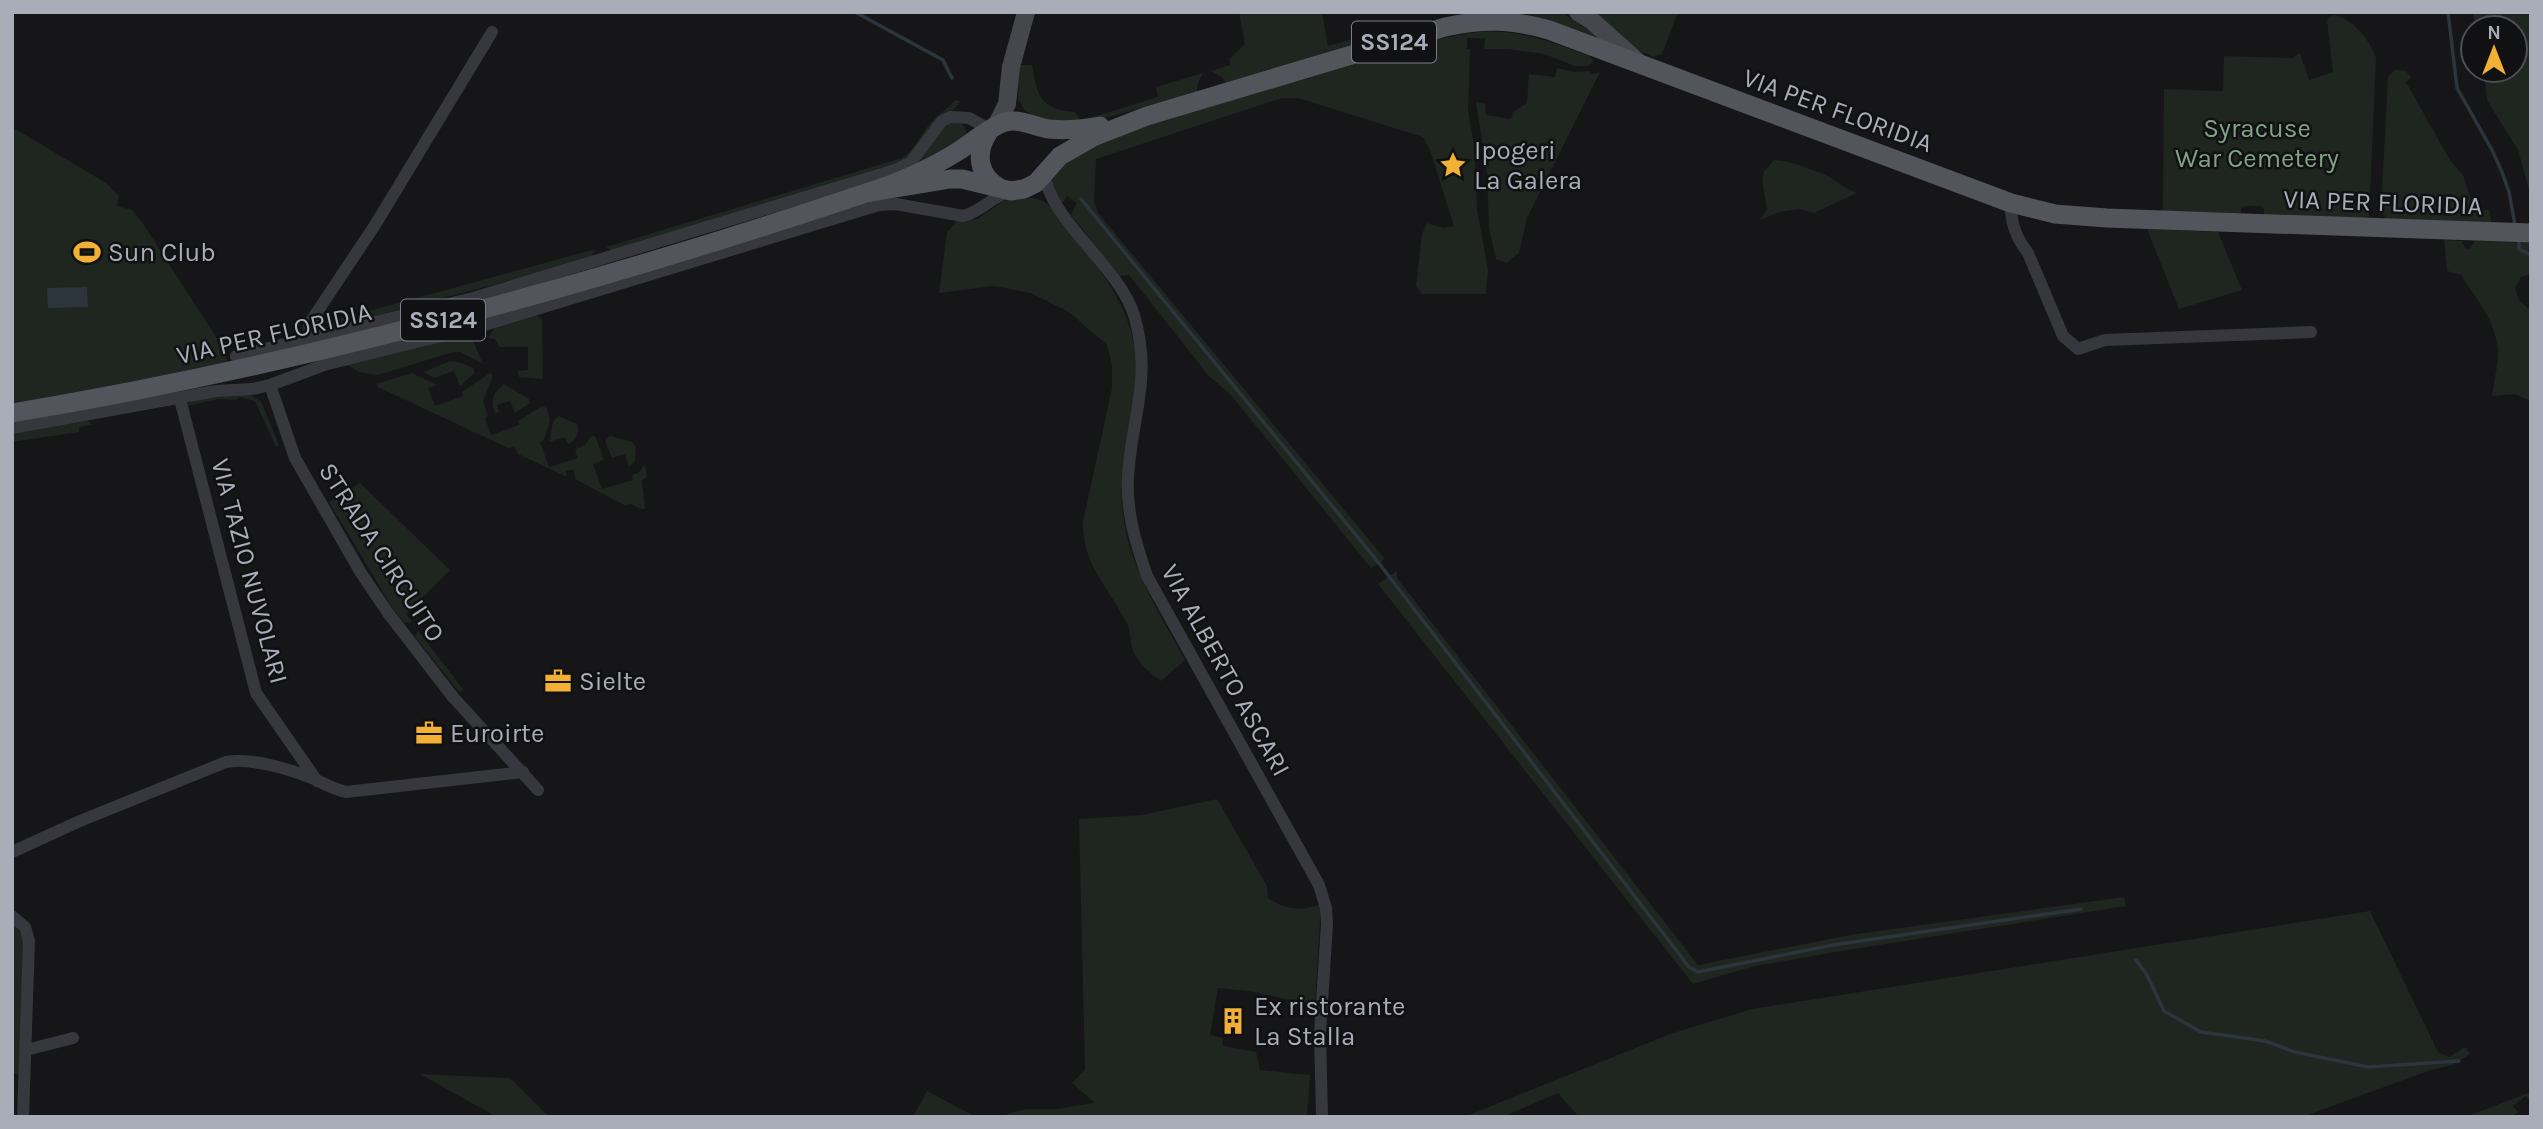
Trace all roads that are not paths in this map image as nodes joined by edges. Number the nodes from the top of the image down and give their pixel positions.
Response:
1 (1026, 12) edge
2 (1578, 12) edge
3 (492, 32) dead end
4 (1642, 65) junction
5 (1009, 90) junction
6 (1147, 116) junction
7 (1027, 124) junction
8 (992, 130) junction
9 (1046, 171) junction
10 (984, 179) junction
11 (1013, 190) junction
12 (866, 193) junction
13 (1050, 197) junction
14 (2011, 203) junction
15 (980, 210) junction
16 (2531, 233) edge
17 (2311, 332) dead end
18 (311, 339) junction
19 (236, 356) dead end
20 (270, 385) junction
21 (180, 399) junction
22 (12, 413) edge
23 (12, 428) edge
24 (523, 772) junction
25 (317, 780) junction
26 (538, 790) dead end
27 (12, 852) edge
28 (12, 916) edge
29 (72, 1038) dead end
30 (26, 1050) junction
31 (23, 1117) edge
32 (1320, 1117) edge

1 - 5 main road
2 - 4 main road
3 - 18 street
4 - 6 main road, VIA PER FLORIDIA / SS124
4 - 14 main road, VIA PER FLORIDIA
5 - 7 main road
5 - 8 main road
6 - 7 main road
6 - 9 main road
7 - 8 main road
7 - 9 main road
8 - 10 main road
8 - 12 main road
8 - 18 street
9 - 11 main road
9 - 13 street
10 - 11 main road
10 - 12 main road
10 - 15 street
11 - 13 street
11 - 15 street
12 - 22 main road, VIA PER FLORIDIA / SS124
13 - 32 street, VIA ALBERTO ASCARI
14 - 16 main road, VIA PER FLORIDIA
14 - 17 street
15 - 20 street
18 - 19 street
20 - 21 street
20 - 24 street, STRADA CIRCUITO
21 - 23 street
21 - 25 street, VIA TAZIO NUVOLARI
24 - 25 street
24 - 26 street, STRADA CIRCUITO
25 - 27 street
28 - 30 street
29 - 30 street
30 - 31 street

